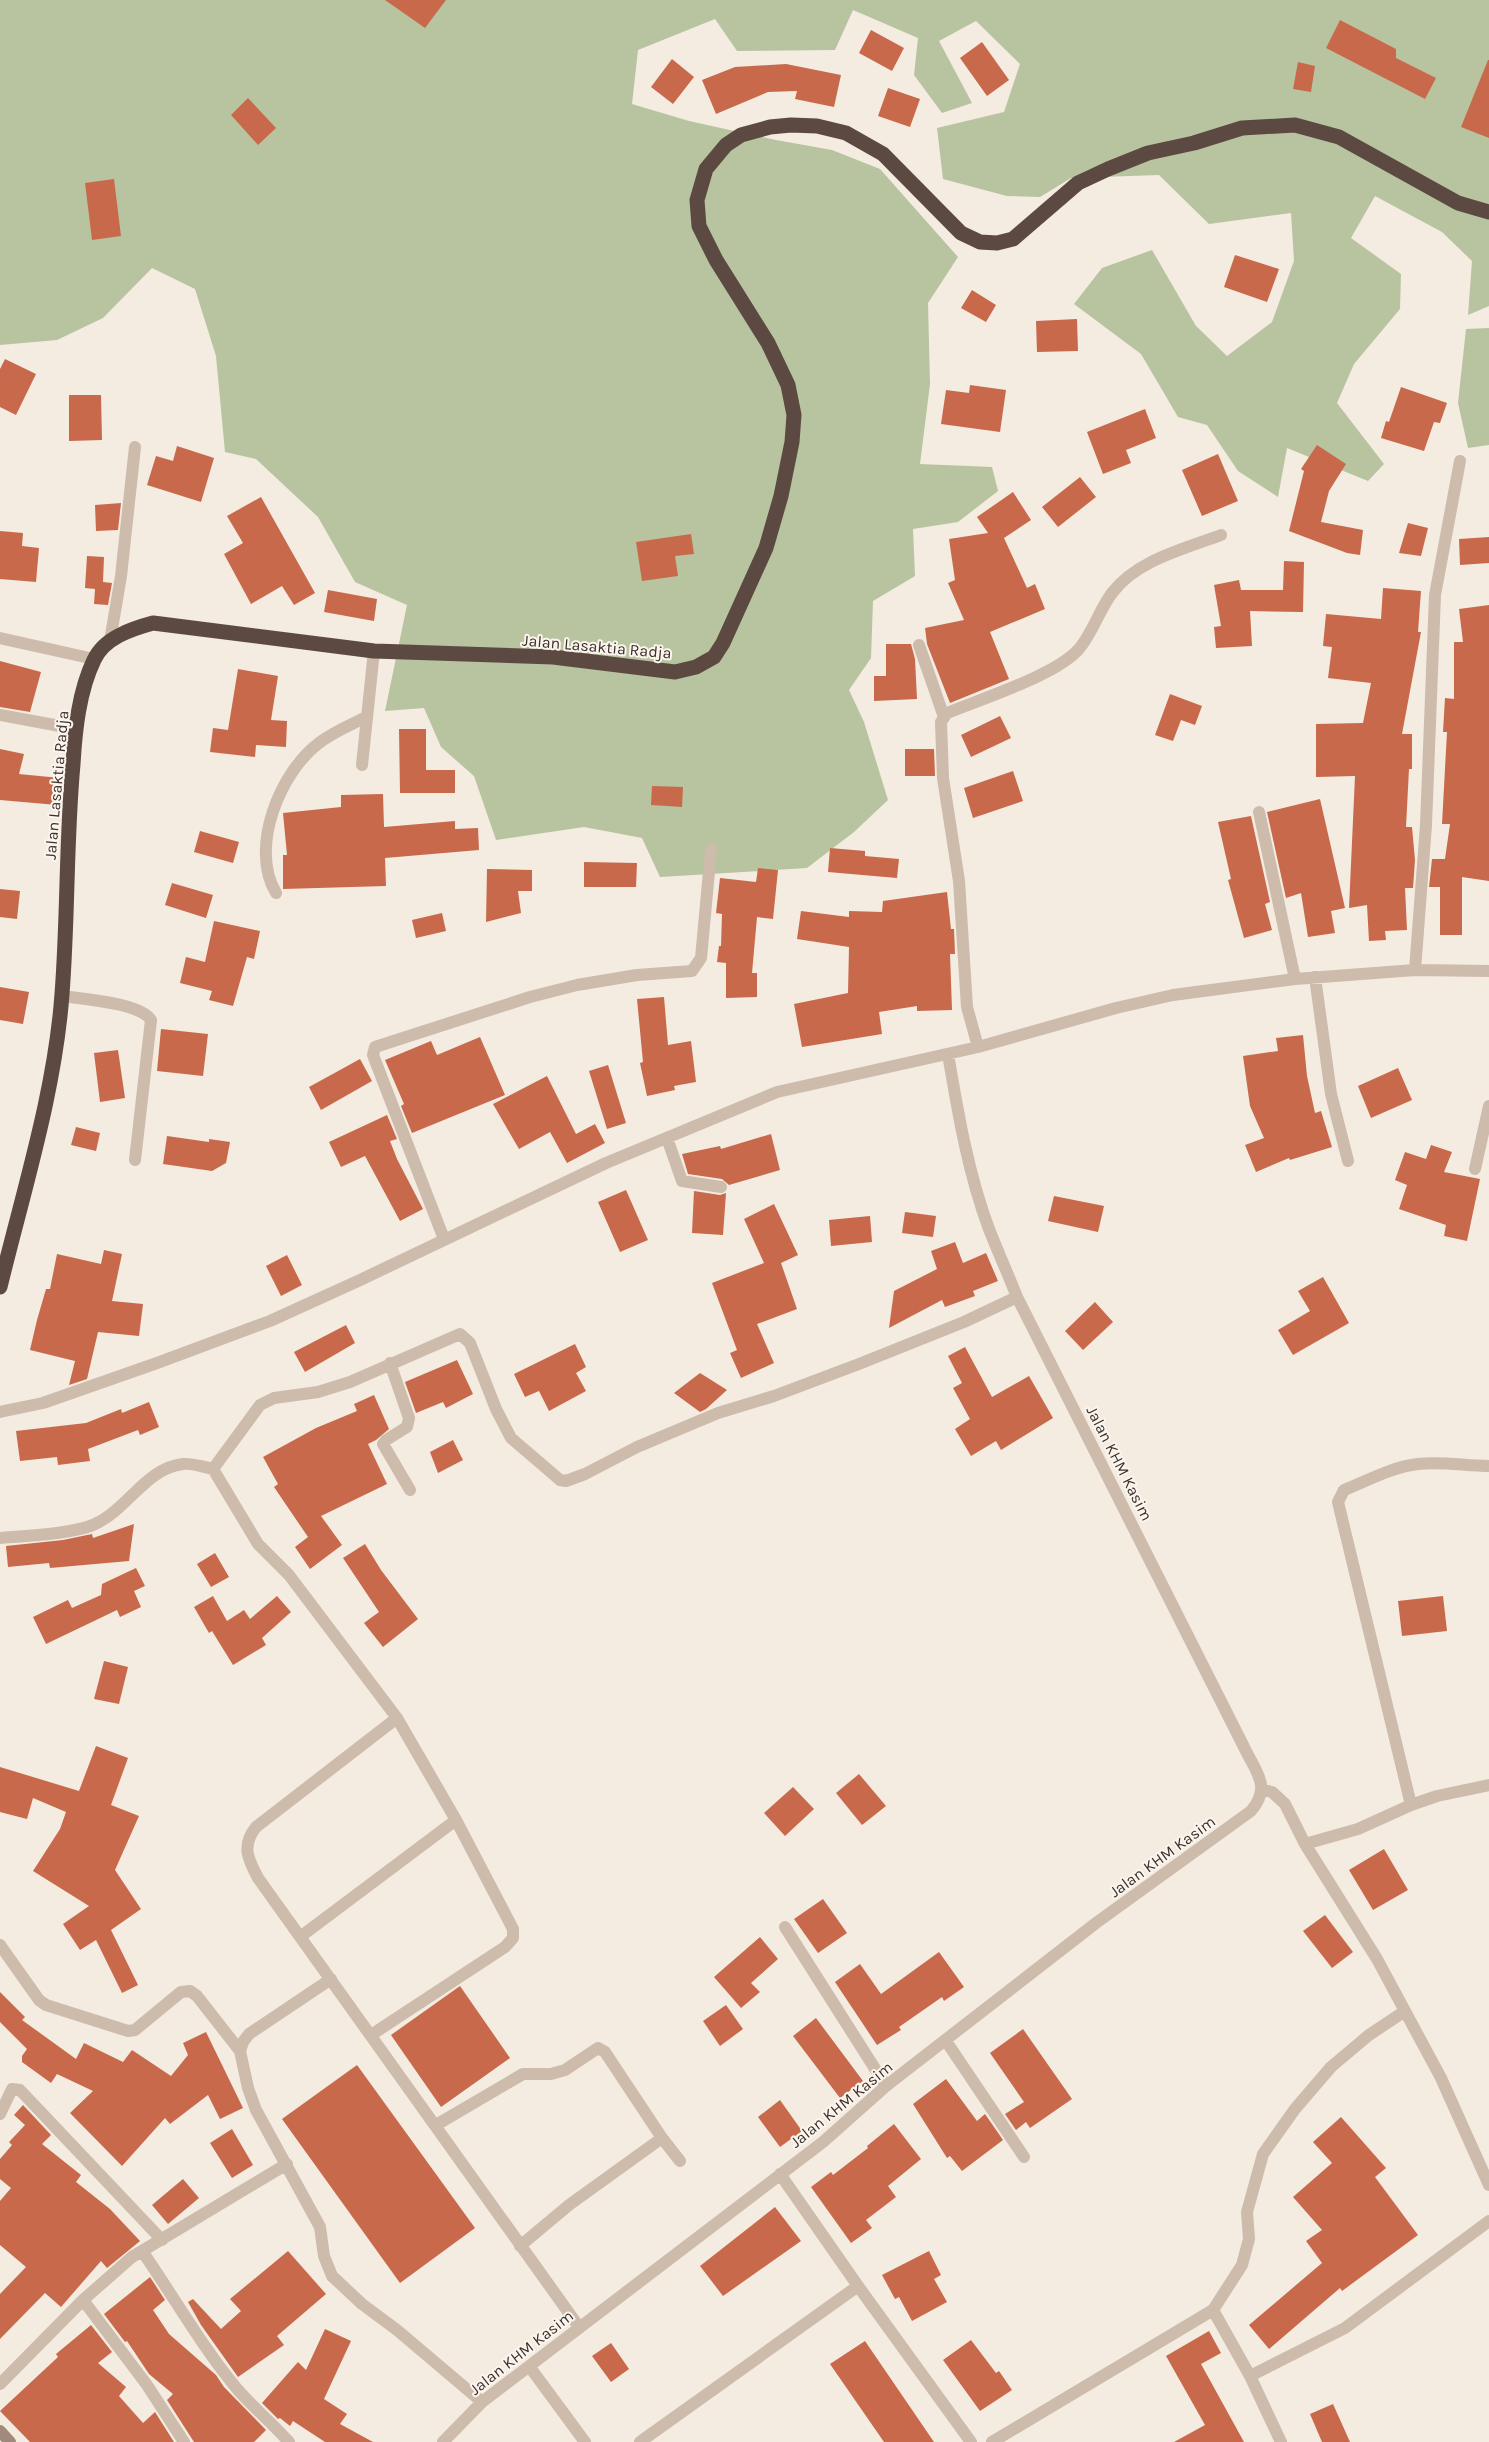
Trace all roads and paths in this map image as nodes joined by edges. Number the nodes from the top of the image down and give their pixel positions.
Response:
1 (1489, 212) edge
2 (135, 447) dead end
3 (1460, 461) dead end
4 (1222, 535) dead end
5 (0, 638) edge
6 (110, 641) junction
7 (919, 644) dead end
8 (374, 651) junction
9 (94, 659) junction
10 (0, 715) edge
11 (366, 717) junction
12 (944, 717) junction
13 (76, 729) junction
14 (362, 765) dead end
15 (1259, 812) dead end
16 (711, 850) dead end
17 (276, 893) dead end
18 (1415, 970) junction
19 (1489, 971) edge
20 (1315, 977) junction
21 (1295, 979) junction
22 (62, 996) junction
23 (978, 1047) junction
24 (948, 1054) junction
25 (1489, 1106) edge
26 (667, 1138) junction
27 (135, 1160) dead end
28 (1348, 1160) dead end
29 (1475, 1169) dead end
30 (721, 1186) dead end
31 (444, 1240) junction
32 (0, 1287) edge
33 (1017, 1297) junction
34 (390, 1363) junction
35 (0, 1412) edge
36 (1489, 1466) edge
37 (213, 1469) junction
38 (410, 1490) dead end
39 (0, 1538) edge
40 (397, 1718) junction
41 (1489, 1784) edge
42 (1263, 1790) junction
43 (1411, 1804) junction
44 (456, 1820) junction
45 (1305, 1844) junction
46 (785, 1927) dead end
47 (300, 1937) junction
48 (0, 1946) edge
49 (332, 1979) junction
50 (1405, 2011) junction
51 (371, 2035) junction
52 (946, 2041) junction
53 (240, 2051) junction
54 (886, 2086) junction
55 (0, 2114) edge
56 (436, 2125) junction
57 (662, 2138) junction
58 (1024, 2156) dead end
59 (680, 2161) dead end
60 (288, 2164) junction
61 (780, 2174) junction
62 (1489, 2185) edge
63 (1489, 2221) edge
64 (162, 2240) junction
65 (520, 2246) junction
66 (142, 2251) junction
67 (858, 2286) junction
68 (84, 2300) junction
69 (1213, 2310) junction
70 (579, 2327) junction
71 (529, 2366) junction
72 (1250, 2376) junction
73 (0, 2384) edge
74 (482, 2402) junction
75 (0, 2431) edge
76 (10, 2442) edge
77 (184, 2442) edge
78 (289, 2442) edge
79 (442, 2442) edge
80 (585, 2442) edge
81 (640, 2442) edge
82 (971, 2442) edge
83 (992, 2442) edge
84 (1281, 2442) edge

1 - 8 highway, Jalan Lasaktia Radja
2 - 6 street
3 - 18 street
4 - 12 street
5 - 9 street
6 - 8 highway, Jalan Lasaktia Radja
6 - 9 highway, Jalan Lasaktia Radja
7 - 12 street
8 - 11 street
9 - 13 highway, Jalan Lasaktia Radja
10 - 13 street
11 - 14 street
11 - 17 street
12 - 23 street
13 - 22 highway, Jalan Lasaktia Radja
15 - 21 street
16 - 31 street
18 - 19 street
18 - 20 street
20 - 21 street
20 - 28 street
21 - 23 street
22 - 27 street
22 - 32 highway, Jalan Lasaktia Radja
23 - 24 street
24 - 26 street
24 - 33 street, Jalan KHM Kasim
25 - 29 street
26 - 30 street
26 - 31 street
31 - 35 street
33 - 34 street
33 - 42 street, Jalan KHM Kasim
34 - 37 street
34 - 38 street
36 - 43 street
37 - 39 street
37 - 40 street
40 - 44 street
40 - 47 street
41 - 43 street
42 - 45 street
42 - 52 street, Jalan KHM Kasim
43 - 45 street
44 - 47 street
44 - 51 street
45 - 50 street
46 - 54 street
47 - 49 street
48 - 53 street
49 - 51 street
49 - 53 street
50 - 62 street
50 - 69 street
51 - 56 street
52 - 54 street, Jalan KHM Kasim
52 - 58 street
53 - 60 street
54 - 61 street, Jalan KHM Kasim
55 - 64 street
56 - 57 street
56 - 65 street
57 - 59 street
57 - 65 street
60 - 64 street
60 - 74 street
61 - 67 street
61 - 70 street, Jalan KHM Kasim
63 - 72 street
64 - 66 street
65 - 70 street
66 - 68 street
66 - 78 street
67 - 81 street
67 - 82 street
68 - 73 street
68 - 77 street
69 - 72 street
69 - 83 street
70 - 71 street, Jalan KHM Kasim
71 - 74 street, Jalan KHM Kasim
71 - 80 street
72 - 84 street
74 - 79 street, Jalan KHM Kasim
75 - 76 street

